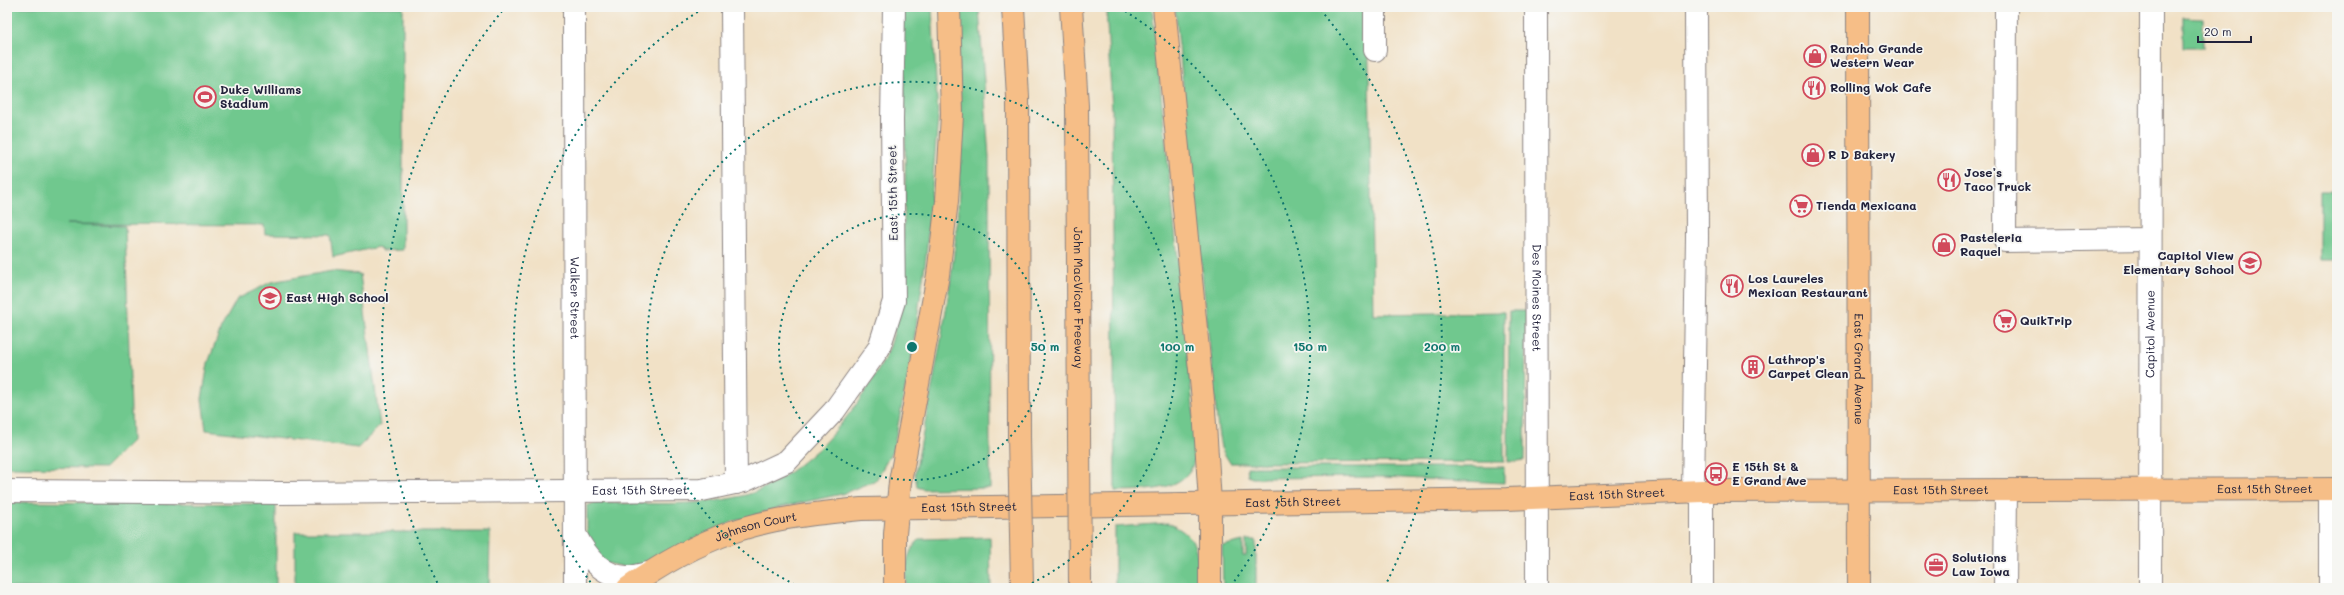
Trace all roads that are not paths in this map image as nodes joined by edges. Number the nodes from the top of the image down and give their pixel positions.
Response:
1 (574, 7) edge
2 (732, 7) edge
3 (894, 7) edge
4 (949, 7) edge
5 (1013, 7) edge
6 (1071, 7) edge
7 (1164, 7) edge
8 (1375, 7) edge
9 (1536, 7) edge
10 (1696, 7) edge
11 (1858, 7) edge
12 (2006, 7) edge
13 (2150, 7) edge
14 (1375, 50) dead end
15 (2150, 239) junction
16 (736, 483) junction
17 (2333, 489) edge
18 (2150, 490) junction
19 (7, 491) edge
20 (575, 491) junction
21 (1698, 491) junction
22 (1859, 491) junction
23 (2006, 492) junction
24 (1537, 498) junction
25 (1210, 502) junction
26 (897, 507) junction
27 (575, 534) junction
28 (649, 573) junction
29 (1022, 586) edge
30 (1080, 587) edge
31 (575, 588) edge
32 (628, 588) edge
33 (895, 588) edge
34 (1210, 588) edge
35 (1537, 588) edge
36 (1702, 588) edge
37 (1859, 588) edge
38 (2005, 588) edge
39 (2150, 588) edge
40 (2330, 588) edge

1 - 20 street, Walker Street
2 - 16 street
3 - 16 street, East 15th Street
4 - 26 main road
5 - 29 main road, bridge
6 - 30 main road, John MacVicar Freeway, bridge
7 - 25 main road
8 - 14 street
9 - 24 street, Des Moines Street
10 - 21 street
11 - 22 main road, East Grand Avenue
12 - 15 street
13 - 15 street, Capitol Avenue
15 - 18 street, Capitol Avenue
16 - 20 street, East 15th Street
17 - 18 main road, East 15th Street
17 - 40 street
18 - 23 main road, East 15th Street
18 - 39 street, Capitol Avenue
19 - 20 street, East 15th Street
20 - 27 street, Walker Street
21 - 22 main road, East 15th Street
21 - 24 main road, East 15th Street
21 - 36 street
22 - 23 main road, East 15th Street
22 - 37 main road, East Grand Avenue
23 - 38 street
24 - 25 main road, East 15th Street
24 - 35 street, Des Moines Street
25 - 26 main road, East 15th Street
25 - 34 main road
26 - 28 main road, Johnson Court
26 - 33 main road
27 - 28 street
27 - 31 street, Walker Street
28 - 32 main road, Johnson Court

